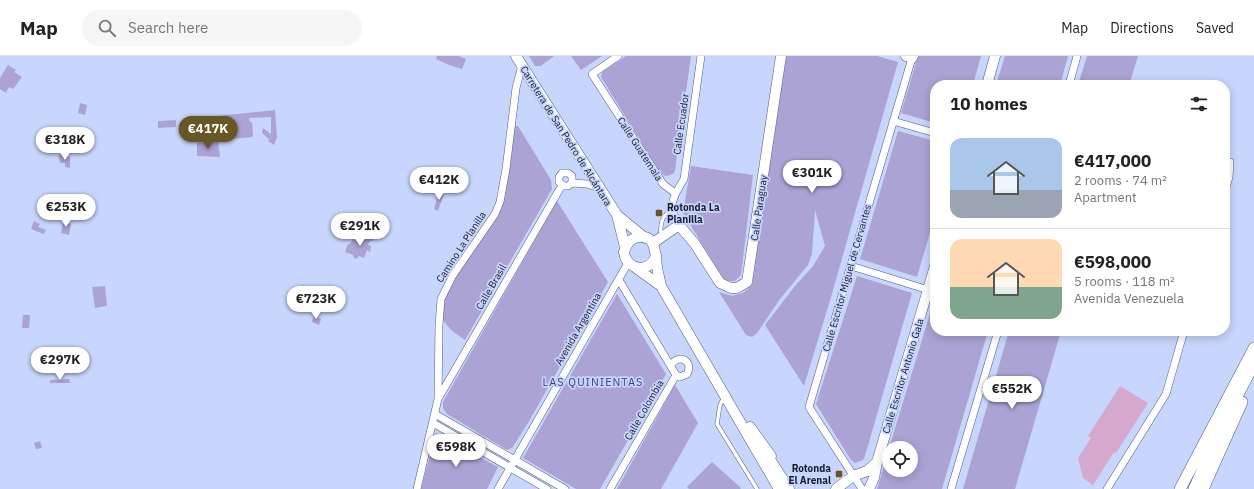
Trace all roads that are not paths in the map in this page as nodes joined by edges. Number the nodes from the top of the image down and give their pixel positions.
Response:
1 (618, 56) edge
2 (701, 56) edge
3 (781, 56) edge
4 (995, 56) edge
5 (1077, 56) edge
6 (910, 57) edge
7 (519, 60) edge
8 (988, 80) edge
9 (1070, 80) edge
10 (893, 121) junction
11 (930, 132) edge
12 (572, 183) junction
13 (562, 185) junction
14 (599, 188) junction
15 (675, 193) junction
16 (672, 210) junction
17 (617, 215) junction
18 (679, 225) junction
19 (653, 239) junction
20 (625, 247) junction
21 (656, 255) junction
22 (632, 266) junction
23 (851, 266) junction
24 (619, 280) junction
25 (661, 286) junction
26 (930, 290) edge
27 (930, 297) edge
28 (997, 336) edge
29 (1183, 336) edge
30 (1254, 348) edge
31 (1254, 364) edge
32 (671, 365) junction
33 (708, 365) junction
34 (676, 376) junction
35 (1254, 380) edge
36 (725, 395) junction
37 (438, 399) junction
38 (435, 414) junction
39 (433, 423) junction
40 (749, 426) junction
41 (515, 460) junction
42 (877, 462) junction
43 (511, 468) junction
44 (853, 476) junction
45 (417, 489) edge
46 (498, 489) edge
47 (547, 489) edge
48 (565, 489) edge
49 (610, 489) edge
50 (757, 489) edge
51 (781, 489) edge
52 (789, 489) edge
53 (793, 489) edge
54 (836, 489) edge
55 (844, 489) edge
56 (862, 489) edge
57 (869, 489) edge
58 (951, 489) edge
59 (1107, 489) edge
60 (1180, 489) edge
61 (1194, 489) edge
62 (1203, 489) edge

1 - 15 street, Calle Guatemala
2 - 15 street, Calle Ecuador
3 - 18 main road, Calle Paraguay
4 - 8 main road
5 - 9 street
6 - 10 street, Calle Escritor Miguel de Cervantes
7 - 14 main road, Carretera de San Pedro de Alcántara
7 - 37 street, Camino La Planilla
10 - 11 street
10 - 23 street, Calle Escritor Miguel de Cervantes
12 - 13 street
12 - 13 street
12 - 14 street
13 - 37 street, Calle Brasil
14 - 17 main road, Carretera de San Pedro de Alcántara
15 - 16 street
16 - 18 street
16 - 19 lane
17 - 19 main road, Carretera de San Pedro de Alcántara
17 - 20 main road, Carretera de San Pedro de Alcántara
18 - 19 main road
19 - 20 main road
19 - 21 main road
20 - 22 main road
21 - 22 main road
21 - 25 main road
22 - 24 street, Avenida Argentína
22 - 25 main road
23 - 26 street
23 - 44 street, Calle Escritor Miguel de Cervantes
24 - 32 street, Calle Colombia
24 - 41 street, Avenida Argentína
25 - 33 main road
27 - 42 main road, Calle Escritor Antonio Gala
28 - 58 street
29 - 59 street
30 - 60 main road
31 - 61 main road
32 - 34 street, Calle Colombia
32 - 34 street
33 - 36 main road
33 - 40 main road
34 - 49 street, Calle Colombia
35 - 62 main road
36 - 50 lane
36 - 51 main road
37 - 38 street, Camino La Planilla
38 - 39 street, Camino La Planilla
38 - 41 street
39 - 43 street
39 - 45 street, Camino La Planilla
40 - 52 main road
40 - 53 main road
41 - 43 street, Avenida Argentína
41 - 48 street
42 - 44 main road
42 - 57 main road, Calle Escritor Antonio Gala
43 - 46 street, Avenida Argentína
43 - 47 street
44 - 54 main road
44 - 56 street, Calle Escritor Miguel de Cervantes
54 - 55 main road

